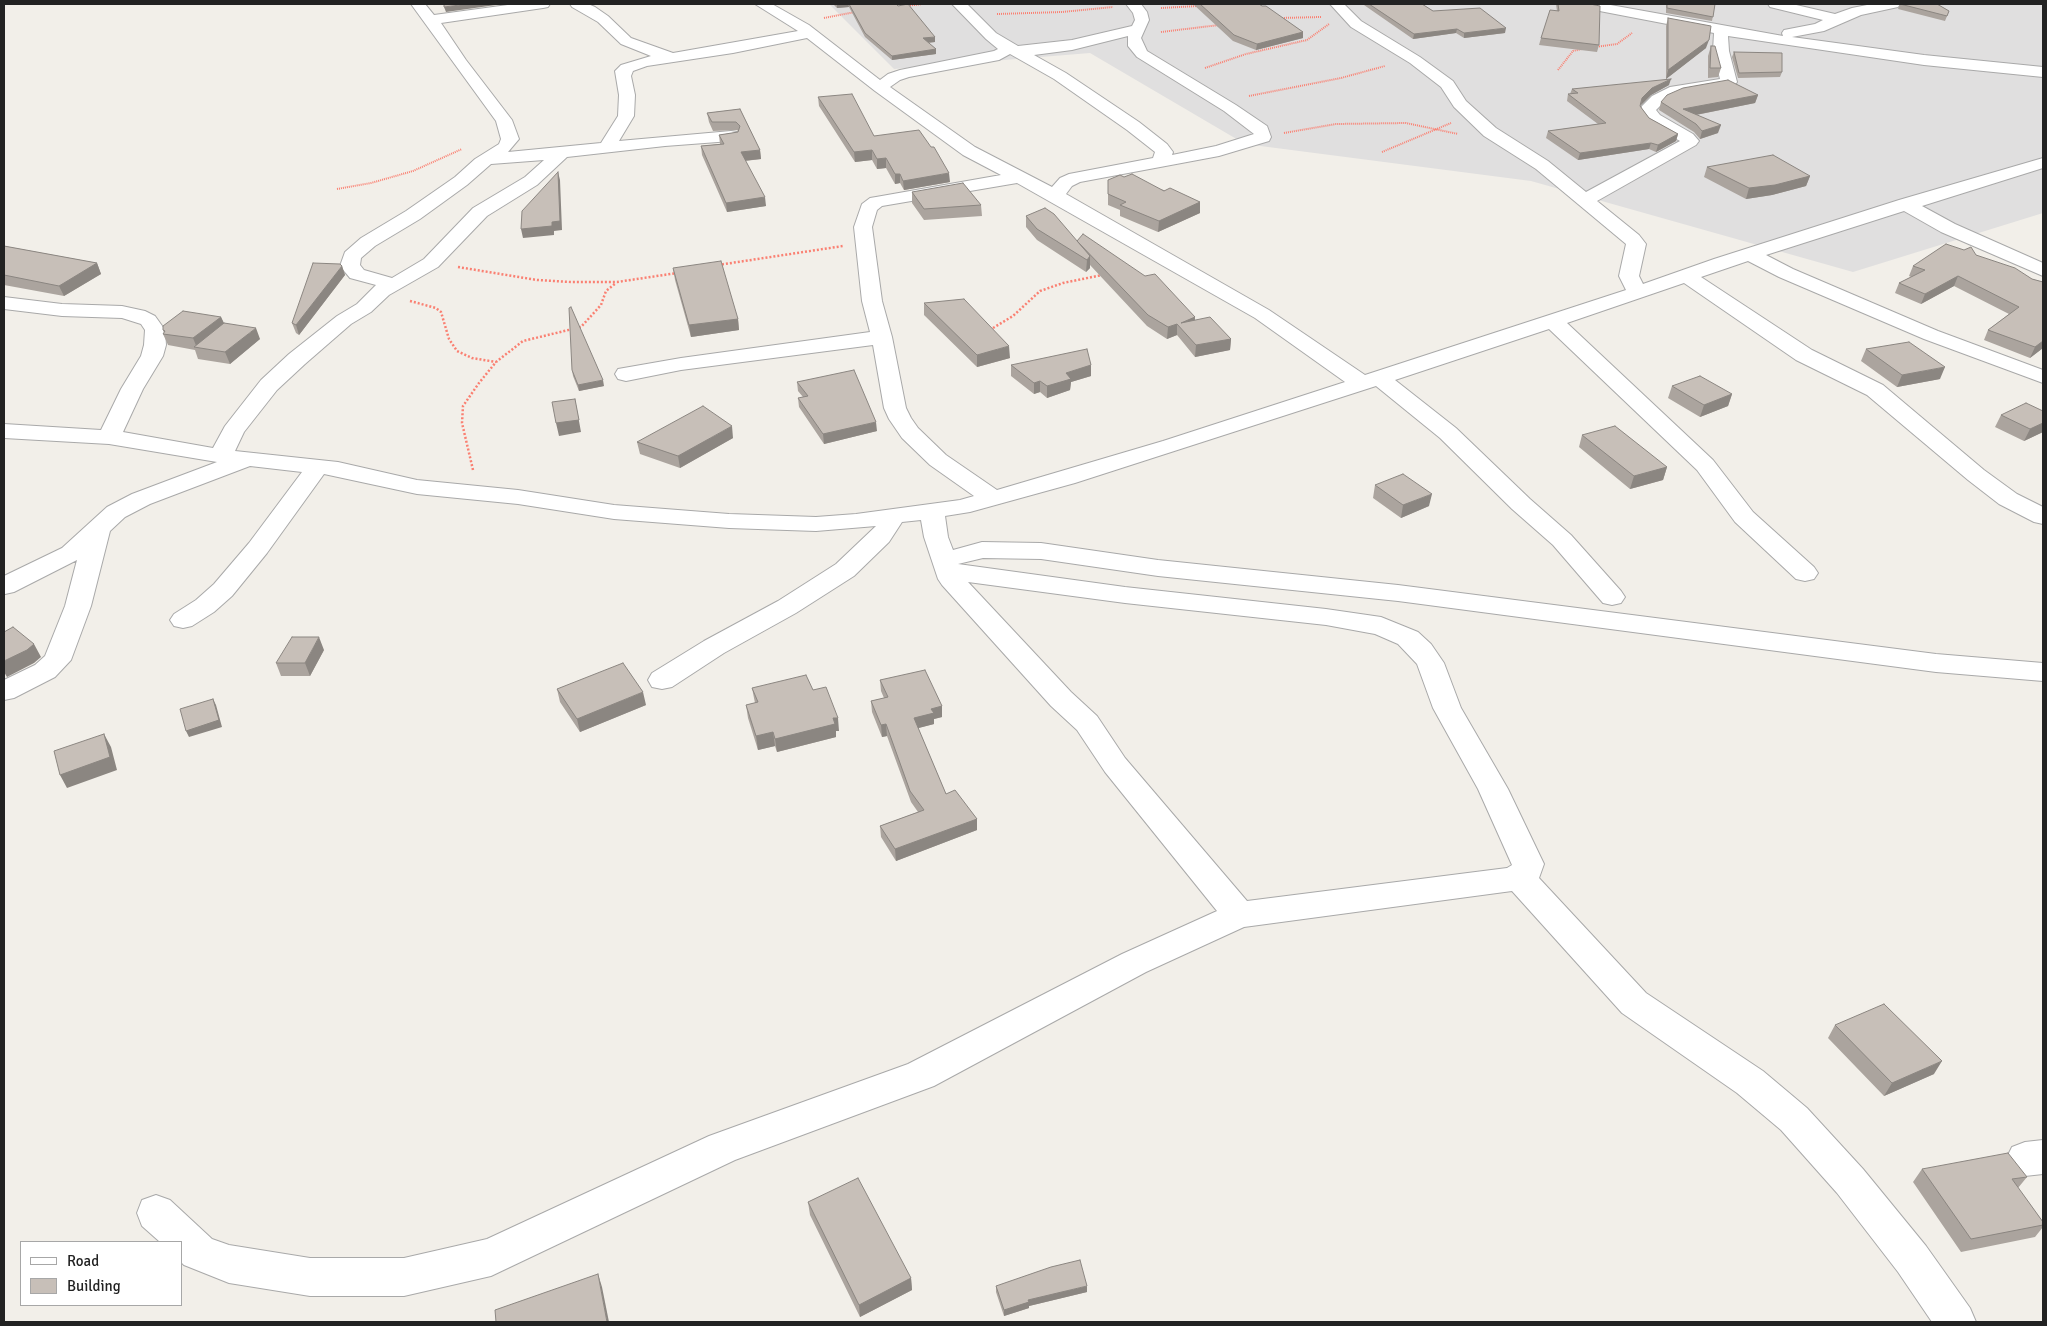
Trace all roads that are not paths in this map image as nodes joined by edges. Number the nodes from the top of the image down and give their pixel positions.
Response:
1 (418, 4) edge
2 (536, 4) edge
3 (577, 4) edge
4 (762, 4) edge
5 (1584, 4) edge
6 (1774, 4) edge
7 (1893, 4) edge
8 (1135, 6) edge
9 (964, 8) edge
10 (1337, 12) edge
11 (1836, 19) junction
12 (431, 20) junction
13 (803, 29) junction
14 (1722, 29) junction
15 (1136, 32) junction
16 (1753, 36) junction
17 (1011, 48) junction
18 (671, 57) junction
19 (2043, 72) edge
20 (880, 87) junction
21 (731, 136) edge
22 (606, 147) junction
23 (563, 152) junction
24 (488, 159) junction
25 (1160, 162) junction
26 (2043, 163) edge
27 (1020, 178) junction
28 (1055, 196) junction
29 (1585, 200) junction
30 (1905, 204) junction
31 (1749, 254) junction
32 (2043, 270) edge
33 (1686, 276) junction
34 (383, 292) junction
35 (1637, 293) junction
36 (4, 303) edge
37 (1553, 321) junction
38 (882, 337) junction
39 (626, 374) dead end
40 (2043, 377) edge
41 (1370, 380) junction
42 (4, 431) edge
43 (109, 437) junction
44 (178, 448) junction
45 (221, 456) junction
46 (251, 458) junction
47 (318, 466) junction
48 (993, 498) junction
49 (129, 505) junction
50 (932, 511) junction
51 (891, 516) junction
52 (2043, 517) edge
53 (98, 528) junction
54 (946, 566) junction
55 (1805, 573) dead end
56 (5, 586) edge
57 (1612, 597) dead end
58 (183, 620) dead end
59 (2043, 672) edge
60 (662, 680) dead end
61 (4, 691) edge
62 (1519, 877) junction
63 (1239, 915) junction
64 (156, 1213) dead end
65 (1956, 1322) edge

1 - 12 street
2 - 12 street
3 - 18 street
4 - 13 street
5 - 14 street
6 - 11 street
7 - 11 street
8 - 15 street
9 - 17 street
10 - 29 street
11 - 16 street
12 - 24 street
13 - 18 street
13 - 20 street
14 - 16 street
14 - 29 street
15 - 17 street
15 - 25 street
16 - 19 street
17 - 20 street
17 - 25 street
18 - 22 street
20 - 27 street
21 - 22 street
22 - 23 street
23 - 24 street
23 - 34 street
24 - 34 street
25 - 28 street
26 - 30 street
27 - 28 street
27 - 38 street
28 - 41 street
29 - 35 street
30 - 31 street
30 - 32 street
31 - 33 street
31 - 40 street
33 - 35 street
33 - 52 street
34 - 45 street
35 - 37 street
36 - 43 street
37 - 41 street
37 - 55 street
38 - 39 street
38 - 48 street
41 - 48 street
41 - 57 street
42 - 43 street
43 - 44 street
44 - 45 street
44 - 49 street
45 - 46 street
46 - 47 street
46 - 49 street
47 - 51 street
47 - 58 street
48 - 50 street
49 - 53 street
50 - 51 street
50 - 54 street
51 - 60 street
53 - 56 street
53 - 61 street
54 - 59 street
54 - 62 street
54 - 63 street
62 - 63 street
62 - 65 street
63 - 64 street

